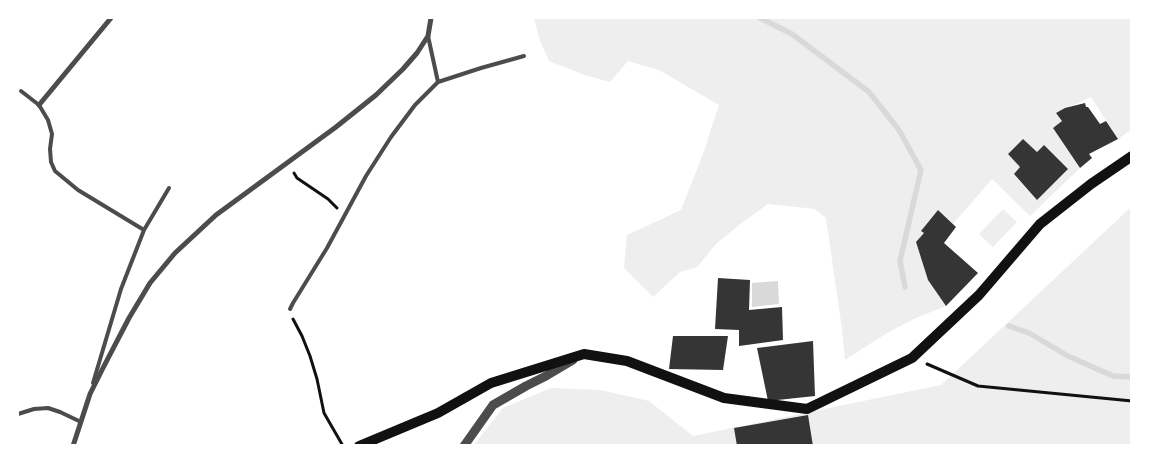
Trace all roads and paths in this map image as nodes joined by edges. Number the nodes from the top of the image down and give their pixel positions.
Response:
1 (111, 18) edge
2 (431, 18) edge
3 (428, 36) junction
4 (524, 56) dead end
5 (438, 82) junction
6 (21, 91) dead end
7 (38, 105) junction
8 (1132, 156) edge
9 (287, 162) junction
10 (169, 188) dead end
11 (344, 216) junction
12 (144, 230) junction
13 (290, 309) joint
14 (584, 354) junction
15 (912, 358) junction
16 (90, 394) junction
17 (1132, 401) edge
18 (18, 414) edge
19 (81, 422) junction
20 (73, 446) edge
21 (343, 446) edge
22 (359, 446) edge
23 (464, 446) edge

1 - 7 street
2 - 3 street
3 - 5 lane
3 - 9 street
4 - 5 lane
5 - 11 lane
6 - 7 lane
7 - 12 lane
8 - 15 main road
9 - 11 path
9 - 16 street
10 - 12 lane
11 - 13 lane
12 - 16 lane
13 - 21 path
14 - 15 main road
14 - 22 main road
14 - 23 street
15 - 17 path
16 - 19 street
18 - 19 lane
19 - 20 street

